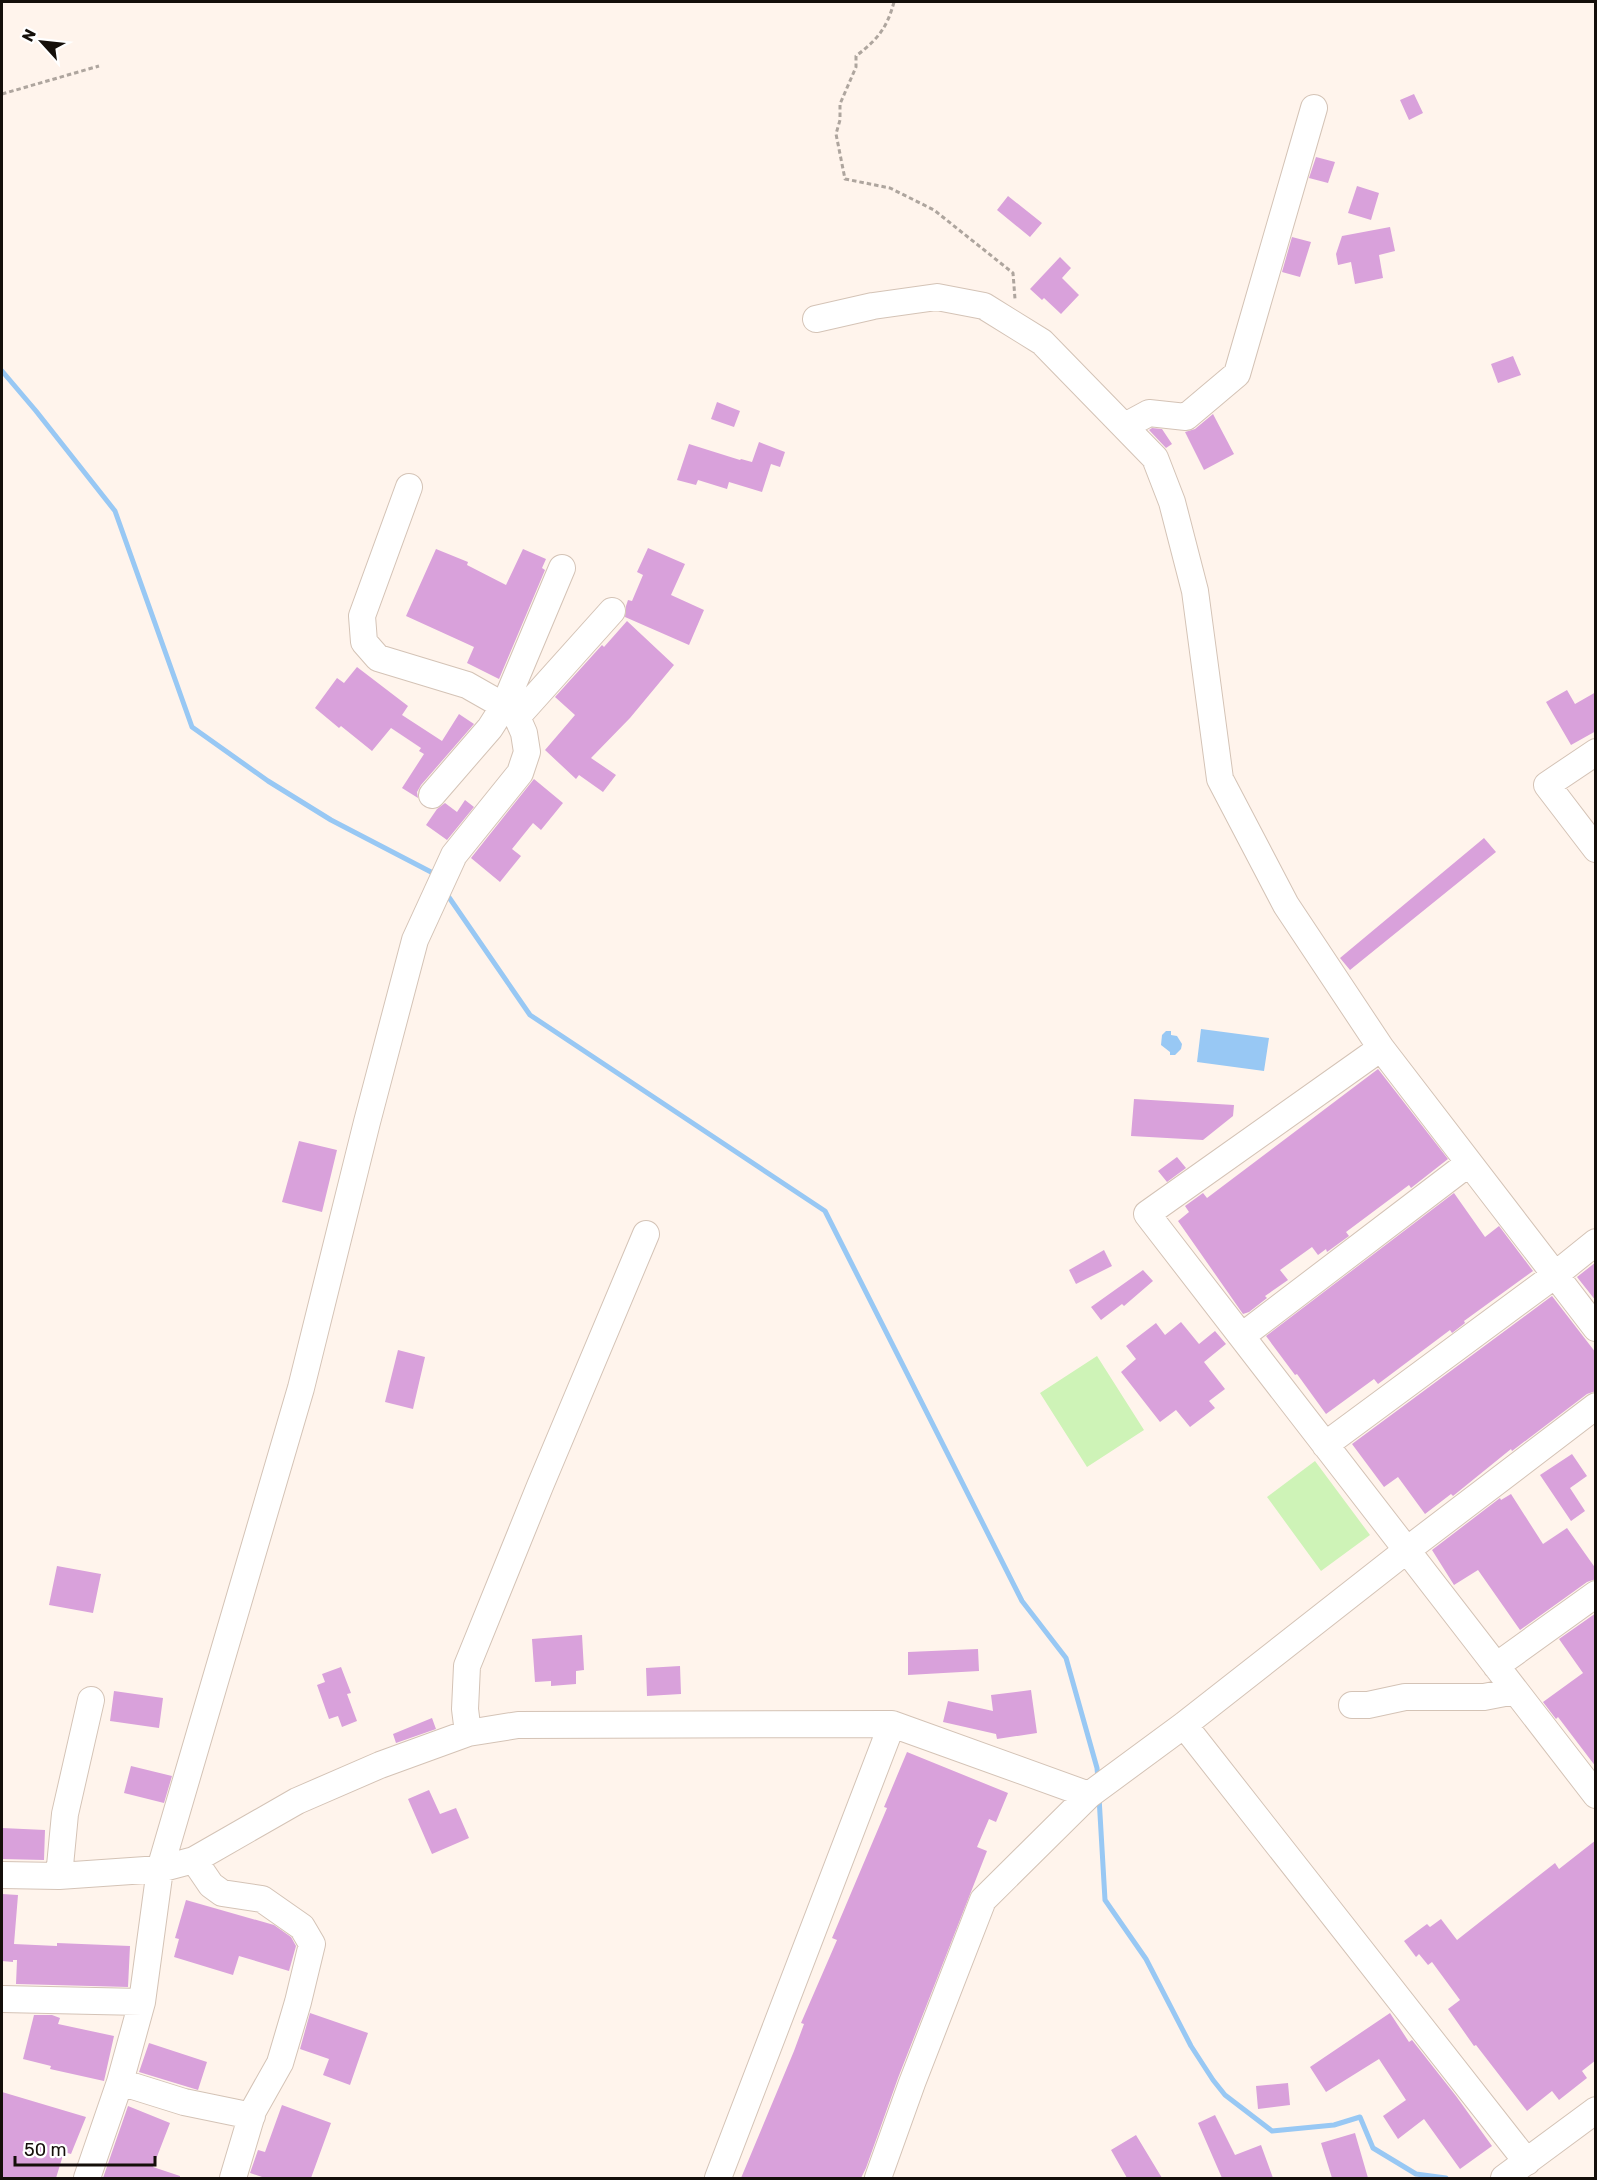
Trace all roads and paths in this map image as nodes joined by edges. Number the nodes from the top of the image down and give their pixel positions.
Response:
1 (894, 2) edge
2 (99, 66) dead end
3 (2, 94) edge
4 (1314, 108) dead end
5 (816, 319) dead end
6 (1018, 327) junction
7 (1125, 426) junction
8 (409, 487) dead end
9 (562, 568) dead end
10 (612, 611) dead end
11 (511, 712) junction
12 (1596, 752) edge
13 (432, 795) dead end
14 (1596, 849) edge
15 (1381, 1048) junction
16 (1469, 1163) junction
17 (646, 1234) dead end
18 (1596, 1242) edge
19 (1555, 1275) junction
20 (1596, 1328) edge
21 (1242, 1336) junction
22 (1596, 1406) edge
23 (1325, 1445) junction
24 (1407, 1550) junction
25 (1596, 1594) edge
26 (1496, 1666) junction
27 (1515, 1691) junction
28 (91, 1700) dead end
29 (1352, 1705) dead end
30 (892, 1724) junction
31 (1184, 1725) junction
32 (468, 1733) junction
33 (1592, 1783) edge
34 (1089, 1795) junction
35 (194, 1860) junction
36 (160, 1869) junction
37 (2, 1875) edge
38 (59, 1876) junction
39 (2, 1999) edge
40 (142, 2002) junction
41 (120, 2082) junction
42 (1596, 2110) edge
43 (252, 2116) junction
44 (1527, 2162) junction
45 (87, 2178) edge
46 (232, 2178) edge
47 (718, 2178) edge
48 (878, 2178) edge
49 (1504, 2178) edge

1 - 6 path
2 - 3 path
4 - 7 street
5 - 6 street
6 - 7 street
7 - 15 street
8 - 11 street
9 - 11 street
10 - 11 street
11 - 13 street
11 - 36 street
12 - 14 street
15 - 16 street
15 - 21 street
16 - 19 street
16 - 21 street
17 - 32 street
18 - 19 street
19 - 20 street
19 - 23 street
21 - 23 street
22 - 24 street
23 - 24 street
24 - 26 street
24 - 31 street
25 - 26 street
26 - 27 street
27 - 29 street
27 - 33 street
28 - 38 street
30 - 32 street
30 - 34 street
30 - 47 street
31 - 34 street
31 - 44 street
32 - 35 street
34 - 48 street
35 - 36 street
35 - 43 street
36 - 38 street
36 - 40 street
37 - 38 street
39 - 40 street
40 - 41 street
41 - 43 street
41 - 45 street
42 - 44 street
43 - 46 street
44 - 49 street

